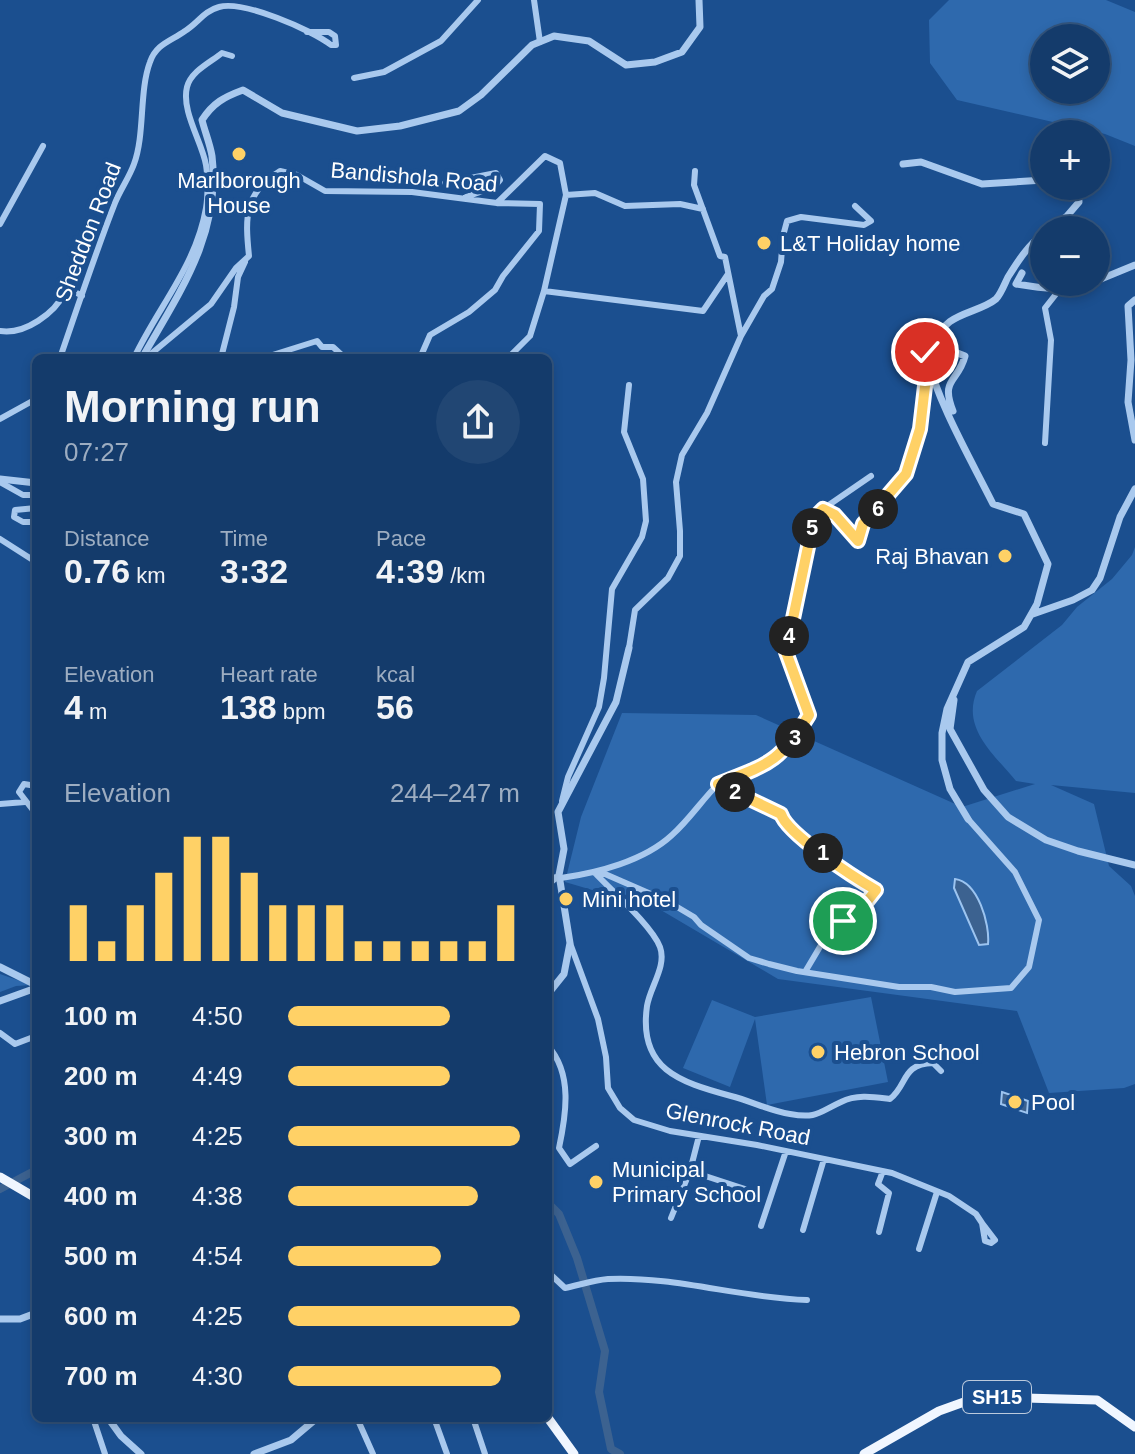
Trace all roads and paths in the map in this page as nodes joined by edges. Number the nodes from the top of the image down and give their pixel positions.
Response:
1 (478, 0) edge
2 (534, 0) edge
3 (699, 0) edge
4 (307, 32) dead end
5 (540, 42) junction
6 (232, 56) dead end
7 (354, 78) dead end
8 (43, 146) dead end
9 (903, 164) dead end
10 (695, 171) dead end
11 (1030, 181) edge
12 (445, 183) dead end
13 (566, 195) junction
14 (463, 198) junction
15 (1079, 200) edge
16 (497, 203) junction
17 (855, 206) dead end
18 (703, 209) junction
19 (1067, 216) edge
20 (0, 224) edge
21 (1030, 248) edge
22 (249, 256) junction
23 (1135, 265) edge
24 (1022, 273) dead end
25 (728, 274) junction
26 (1110, 275) edge
27 (1030, 286) edge
28 (544, 291) junction
29 (82, 296) junction
30 (1054, 296) edge
31 (1135, 300) edge
32 (0, 331) edge
33 (741, 336) junction
34 (925, 352) dead end
35 (61, 354) edge
36 (136, 354) edge
37 (146, 354) edge
38 (149, 354) edge
39 (222, 354) edge
40 (276, 354) edge
41 (341, 354) edge
42 (422, 354) edge
43 (512, 354) edge
44 (930, 371) junction
45 (629, 385) dead end
46 (32, 401) edge
47 (0, 419) edge
48 (1135, 440) edge
49 (962, 443) junction
50 (1045, 443) dead end
51 (871, 476) dead end
52 (0, 481) edge
53 (32, 483) edge
54 (1135, 489) edge
55 (32, 495) edge
56 (32, 508) edge
57 (823, 509) junction
58 (32, 522) edge
59 (0, 539) edge
60 (32, 559) edge
61 (1033, 614) junction
62 (629, 648) joint
63 (955, 690) junction
64 (718, 784) junction
65 (32, 785) edge
66 (25, 802) junction
67 (0, 804) edge
68 (32, 810) edge
69 (558, 812) junction
70 (552, 815) edge
71 (968, 819) joint
72 (1135, 865) edge
73 (595, 873) junction
74 (556, 879) edge
75 (570, 943) junction
76 (0, 967) edge
77 (805, 972) junction
78 (32, 984) edge
79 (32, 988) edge
80 (552, 989) edge
81 (0, 1001) edge
82 (0, 1033) edge
83 (32, 1038) edge
84 (552, 1055) edge
85 (941, 1071) dead end
86 (699, 1136) junction
87 (596, 1146) dead end
88 (786, 1151) junction
89 (824, 1159) junction
90 (690, 1171) junction
91 (883, 1171) junction
92 (0, 1177) edge
93 (745, 1189) dead end
94 (937, 1192) junction
95 (32, 1196) edge
96 (671, 1218) dead end
97 (982, 1223) dead end
98 (761, 1226) dead end
99 (803, 1230) dead end
100 (879, 1232) dead end
101 (919, 1249) dead end
102 (552, 1276) edge
103 (807, 1300) dead end
104 (32, 1314) edge
105 (0, 1319) edge
106 (94, 1422) edge
107 (111, 1422) edge
108 (312, 1422) edge
109 (359, 1422) edge
110 (435, 1422) edge
111 (474, 1422) edge
112 (551, 1422) edge
113 (1135, 1427) edge
114 (570, 1453) edge
115 (105, 1454) edge
116 (141, 1454) edge
117 (254, 1454) edge
118 (373, 1454) edge
119 (447, 1454) edge
120 (485, 1454) edge
121 (864, 1454) edge

1 - 7 street
2 - 5 street
3 - 5 street
4 - 29 street, Sheddon Road
5 - 37 street
6 - 36 street
8 - 20 street
9 - 11 street
10 - 18 street
12 - 14 street
13 - 16 street
13 - 18 street
13 - 28 street
14 - 16 street, Bandishola Road
14 - 22 street, Bandishola Road
15 - 19 street
16 - 42 street, Bandishola Road
17 - 33 street
18 - 25 street
21 - 49 street
22 - 38 street
22 - 39 street
23 - 26 street
24 - 27 street
25 - 28 street
25 - 33 street
28 - 43 street
29 - 32 street
29 - 35 street, Sheddon Road
30 - 50 street
31 - 48 street
33 - 62 street
34 - 44 street
40 - 41 street
44 - 49 street
44 - 57 street
45 - 69 street
46 - 47 street
49 - 61 street
51 - 57 street
52 - 53 street
52 - 55 street
54 - 61 street
56 - 58 street
57 - 64 street
59 - 60 street
61 - 63 street
62 - 69 street
63 - 71 street
63 - 72 street
64 - 73 street
64 - 77 street
65 - 66 street
66 - 67 street
66 - 68 street
69 - 70 street
69 - 74 street
71 - 77 street
73 - 74 street
73 - 77 street
73 - 85 street
74 - 75 street
75 - 80 street
75 - 86 street, Glenrock Road
76 - 78 street
79 - 81 street
82 - 83 street
84 - 87 street
86 - 88 street, Glenrock Road
86 - 90 street
88 - 89 street, Glenrock Road
88 - 98 street
89 - 91 street, Glenrock Road
89 - 99 street
90 - 93 street
90 - 96 street
91 - 94 street, Glenrock Road
91 - 100 street
92 - 95 main road
94 - 97 street, Glenrock Road
94 - 101 street
102 - 103 street
104 - 105 street
106 - 115 street
107 - 116 street
108 - 117 street
109 - 118 street
110 - 119 street
111 - 120 street
112 - 114 main road
113 - 121 main road, SH15

